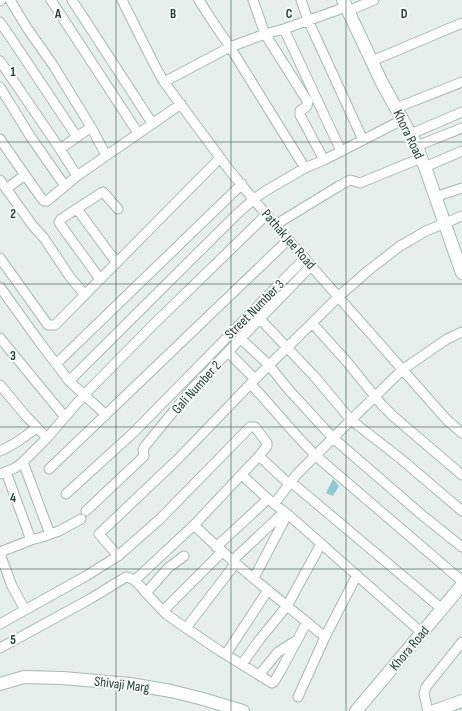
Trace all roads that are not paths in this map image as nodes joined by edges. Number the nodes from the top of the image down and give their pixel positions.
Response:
1 (10, 0) edge
2 (51, 0) edge
3 (72, 0) edge
4 (122, 0) edge
5 (199, 0) edge
6 (253, 0) edge
7 (301, 0) edge
8 (374, 0) edge
9 (346, 6) edge
10 (308, 20) junction
11 (0, 22) edge
12 (462, 23) edge
13 (284, 28) junction
14 (265, 34) junction
15 (230, 47) junction
16 (0, 60) edge
17 (372, 61) junction
18 (164, 82) junction
19 (462, 82) edge
20 (0, 87) edge
21 (181, 104) junction
22 (396, 108) junction
23 (462, 112) edge
24 (402, 120) junction
25 (152, 123) junction
26 (91, 127) junction
27 (462, 128) edge
28 (138, 133) junction
29 (411, 134) junction
30 (77, 137) junction
31 (0, 139) edge
32 (363, 140) junction
33 (417, 146) junction
34 (60, 149) junction
35 (341, 151) junction
36 (462, 151) edge
37 (106, 155) junction
38 (220, 158) junction
39 (324, 160) junction
40 (423, 163) junction
41 (305, 168) junction
42 (25, 175) junction
43 (77, 176) junction
44 (0, 180) edge
45 (242, 184) junction
46 (65, 186) junction
47 (462, 188) edge
48 (6, 189) junction
49 (435, 197) junction
50 (254, 199) junction
51 (77, 209) junction
52 (118, 209) dead end
53 (267, 214) junction
54 (462, 216) edge
55 (444, 223) junction
56 (275, 225) junction
57 (289, 239) junction
58 (458, 247) edge
59 (0, 258) edge
60 (305, 258) junction
61 (116, 262) junction
62 (311, 266) junction
63 (462, 273) edge
64 (100, 279) junction
65 (0, 287) edge
66 (85, 295) junction
67 (338, 297) junction
68 (260, 319) junction
69 (312, 323) junction
70 (462, 332) edge
71 (0, 338) edge
72 (241, 339) junction
73 (288, 347) junction
74 (228, 352) junction
75 (56, 364) junction
76 (269, 365) junction
77 (402, 370) junction
78 (69, 381) junction
79 (253, 381) junction
80 (0, 385) edge
81 (84, 395) junction
82 (375, 396) junction
83 (106, 416) junction
84 (65, 417) junction
85 (351, 420) junction
86 (36, 428) junction
87 (462, 433) edge
88 (47, 438) junction
89 (333, 438) junction
90 (0, 451) edge
91 (259, 456) junction
92 (316, 456) junction
93 (23, 462) junction
94 (49, 469) dead end
95 (3, 473) edge
96 (242, 475) junction
97 (462, 475) edge
98 (290, 483) junction
99 (66, 494) dead end
100 (271, 501) junction
101 (462, 511) edge
102 (286, 514) junction
103 (194, 525) junction
104 (50, 534) junction
105 (31, 540) junction
106 (320, 544) junction
107 (462, 547) edge
108 (219, 550) junction
109 (0, 553) edge
110 (118, 556) junction
111 (184, 556) dead end
112 (234, 563) junction
113 (357, 575) junction
114 (254, 578) junction
115 (135, 580) junction
116 (462, 581) edge
117 (462, 585) edge
118 (268, 590) junction
119 (146, 593) junction
120 (287, 606) junction
121 (442, 609) junction
122 (25, 610) junction
123 (163, 611) junction
124 (1, 621) edge
125 (307, 622) junction
126 (186, 628) junction
127 (422, 633) junction
128 (325, 636) junction
129 (298, 639) junction
130 (462, 642) edge
131 (0, 648) edge
132 (226, 654) junction
133 (242, 664) junction
134 (259, 675) junction
135 (0, 684) edge
136 (298, 697) dead end
137 (462, 701) edge
138 (243, 711) edge
139 (356, 711) edge
140 (428, 711) edge
141 (434, 711) edge

1 - 26 street
2 - 28 street
3 - 25 street
4 - 18 street, Pathak Jee Road
5 - 15 street
6 - 14 street
7 - 10 street
8 - 9 street
9 - 10 street
9 - 17 street, Khora Road
10 - 13 street
10 - 32 street
11 - 30 street
12 - 17 street
13 - 14 street
13 - 35 street
14 - 15 street
14 - 39 street
15 - 18 street
15 - 41 street
16 - 34 street
17 - 22 street, Khora Road
18 - 21 street, Pathak Jee Road
19 - 22 street
20 - 46 street
21 - 25 street
21 - 38 street, Pathak Jee Road
22 - 24 street, Khora Road
23 - 29 street
24 - 29 street, Khora Road
24 - 32 street
25 - 28 street
26 - 30 street
26 - 37 street
27 - 33 street
28 - 37 street
29 - 33 street, Khora Road
30 - 34 street
31 - 42 street
32 - 35 street
33 - 40 street, Khora Road
34 - 43 street
35 - 39 street
36 - 40 street
37 - 43 street
38 - 45 street, Pathak Jee Road
38 - 61 street
39 - 41 street
40 - 49 street, Khora Road
40 - 56 street
41 - 50 street
42 - 46 street
42 - 48 street
43 - 46 street
44 - 48 street
45 - 50 street, Pathak Jee Road
45 - 75 street
47 - 49 street
48 - 66 street
49 - 55 street, Khora Road
50 - 53 street, Pathak Jee Road
50 - 78 street
51 - 52 street
51 - 61 street
51 - 64 street
53 - 56 street, Pathak Jee Road
53 - 81 street
54 - 55 street
55 - 58 street, Khora Road
55 - 67 street
56 - 57 street, Pathak Jee Road
57 - 60 street, Pathak Jee Road
57 - 83 street
58 - 63 street, Khora Road
59 - 66 street
60 - 62 street, Pathak Jee Road
60 - 99 street, Street Number 3
61 - 64 street
62 - 67 street, Pathak Jee Road
62 - 68 street, Gali Number 2
64 - 66 street
65 - 75 street
67 - 69 street
67 - 77 street, Pathak Jee Road
68 - 72 street, Gali Number 2
68 - 73 street
69 - 73 street
69 - 82 street
70 - 77 street
71 - 84 street
72 - 74 street, Gali Number 2
72 - 76 street
73 - 76 street
73 - 85 street
74 - 79 street
74 - 104 street, Gali Number 2
75 - 78 street
76 - 79 street
76 - 89 street
77 - 82 street
77 - 87 street, Pathak Jee Road
78 - 81 street
79 - 92 street
79 - 110 street
80 - 86 street
81 - 83 street
81 - 84 street
82 - 85 street
82 - 97 street
83 - 94 street
84 - 88 street
85 - 89 street
85 - 101 street
86 - 88 street
86 - 90 street
88 - 93 street
89 - 92 street
89 - 107 street
91 - 96 street
91 - 98 street
91 - 110 street
92 - 98 street
92 - 116 street
93 - 95 street
93 - 104 street
95 - 105 street
96 - 100 street
96 - 103 street
98 - 100 street
98 - 121 street
100 - 102 street
100 - 108 street
102 - 106 street
102 - 112 street
102 - 114 street
103 - 108 street
103 - 115 street
104 - 105 street, Gali Number 2
105 - 109 street, Gali Number 2
106 - 113 street
106 - 120 street
108 - 112 street
108 - 123 street
109 - 122 street
110 - 122 street
111 - 119 street
112 - 114 street
112 - 126 street
113 - 127 street
113 - 128 street
114 - 118 street
115 - 119 street
115 - 131 street
117 - 121 street, Khora Road
118 - 120 street
118 - 132 street
119 - 123 street
120 - 125 street
120 - 133 street
121 - 127 street, Khora Road
122 - 124 street
123 - 126 street
125 - 128 street
125 - 129 street
126 - 132 street
127 - 139 street, Khora Road
128 - 136 street
129 - 134 street
129 - 134 street
130 - 140 street
132 - 133 street
133 - 134 street
135 - 138 street, Shivaji Marg
137 - 141 street

